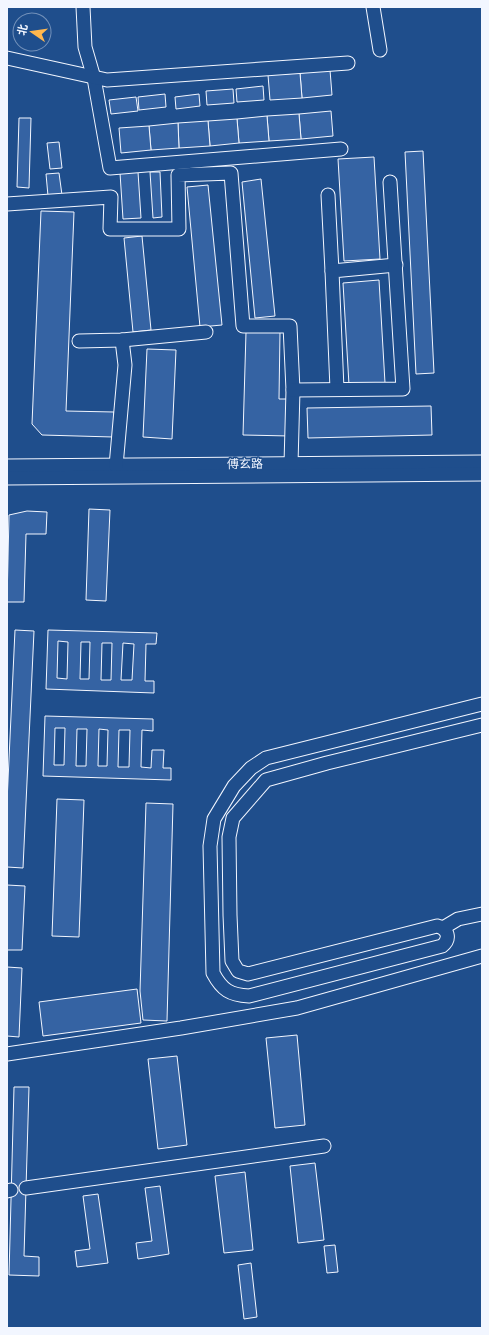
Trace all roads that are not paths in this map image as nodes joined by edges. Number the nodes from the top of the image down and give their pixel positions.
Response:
1 (83, 7) edge
2 (373, 7) edge
3 (380, 50) dead end
4 (7, 58) edge
5 (348, 63) dead end
6 (94, 78) junction
7 (341, 149) dead end
8 (390, 182) dead end
9 (328, 195) dead end
10 (7, 204) edge
11 (396, 265) junction
12 (332, 271) junction
13 (206, 332) dead end
14 (122, 340) junction
15 (79, 341) dead end
16 (337, 389) junction
17 (293, 390) junction
18 (482, 462) edge
19 (291, 464) junction
20 (7, 466) edge
21 (116, 466) junction
22 (482, 474) edge
23 (7, 478) edge
24 (482, 704) edge
25 (482, 725) edge
26 (323, 744) junction
27 (327, 762) junction
28 (482, 914) edge
29 (443, 928) junction
30 (482, 956) edge
31 (7, 1054) edge
32 (324, 1146) dead end
33 (26, 1188) dead end

1 - 6 street
2 - 3 street
4 - 6 street
5 - 6 street
6 - 7 street
8 - 11 street
9 - 12 street
10 - 17 street
11 - 12 street
11 - 16 street
12 - 16 street
13 - 14 street
14 - 15 street
14 - 21 street
16 - 17 street
17 - 19 street
18 - 19 street, 傅玄路
19 - 21 street, 傅玄路
20 - 21 street, 傅玄路
22 - 23 street, 傅玄路
24 - 26 street
25 - 27 street
26 - 27 street
26 - 29 street
27 - 29 street
28 - 29 street
30 - 31 street
32 - 33 street

